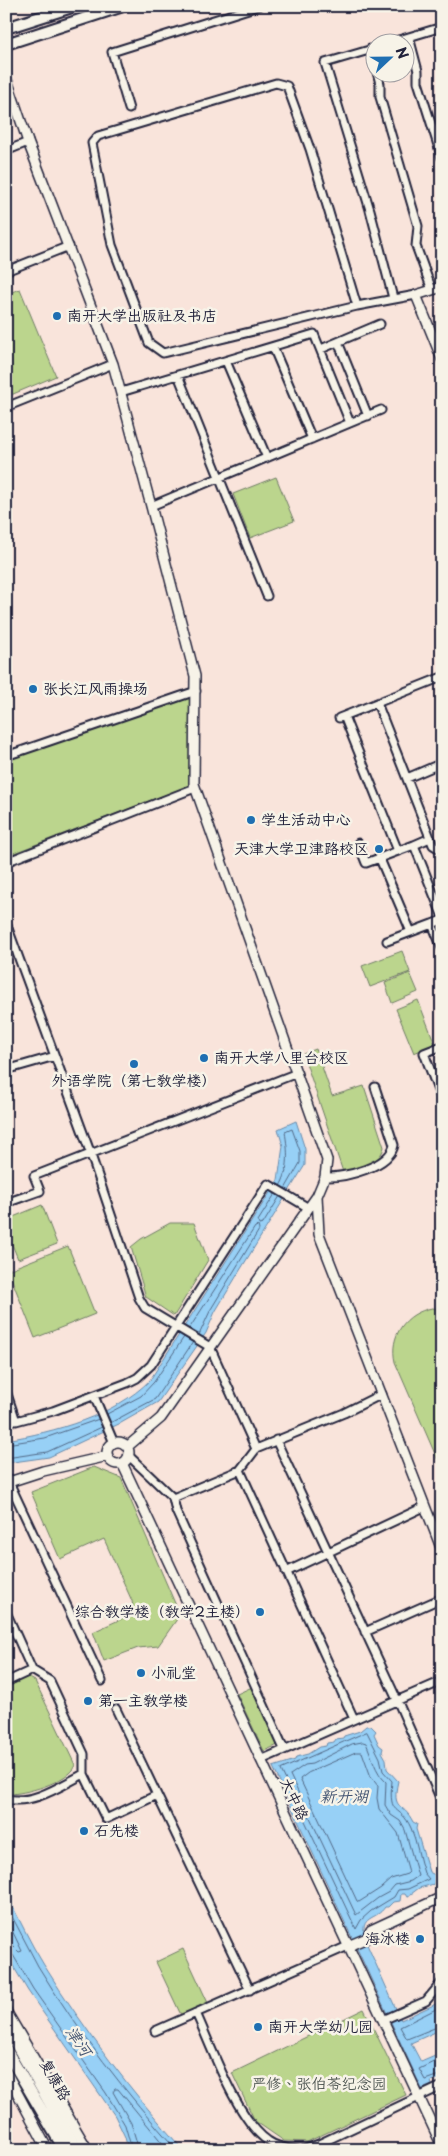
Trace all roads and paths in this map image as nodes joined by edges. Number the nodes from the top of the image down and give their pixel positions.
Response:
1 (75, 6) edge
2 (123, 6) edge
3 (258, 6) edge
4 (442, 27) edge
5 (6, 28) edge
6 (416, 35) edge
7 (27, 37) junction
8 (6, 39) edge
9 (6, 44) edge
10 (366, 50) edge
11 (416, 63) edge
12 (6, 77) edge
13 (380, 82) edge
14 (129, 109) dead end
15 (28, 142) junction
16 (6, 151) edge
17 (442, 158) edge
18 (69, 246) junction
19 (6, 271) edge
20 (437, 289) edge
21 (416, 295) junction
22 (392, 298) junction
23 (357, 306) junction
24 (380, 324) dead end
25 (338, 342) junction
26 (273, 347) junction
27 (321, 349) junction
28 (442, 360) edge
29 (226, 361) junction
30 (113, 364) junction
31 (178, 375) junction
32 (121, 392) junction
33 (6, 406) edge
34 (381, 410) dead end
35 (368, 416) junction
36 (350, 423) junction
37 (312, 439) junction
38 (267, 458) junction
39 (220, 478) junction
40 (151, 506) junction
41 (267, 596) dead end
42 (442, 677) edge
43 (196, 691) junction
44 (377, 703) junction
45 (6, 756) edge
46 (442, 763) edge
47 (406, 778) junction
48 (195, 788) junction
49 (430, 838) junction
50 (358, 843) dead end
51 (414, 845) junction
52 (442, 846) edge
53 (398, 851) junction
54 (380, 858) junction
55 (6, 862) edge
56 (441, 912) edge
57 (442, 920) edge
58 (6, 923) edge
59 (432, 924) junction
60 (411, 932) junction
61 (388, 941) dead end
62 (442, 948) edge
63 (442, 1046) edge
64 (55, 1056) junction
65 (6, 1070) edge
66 (297, 1073) junction
67 (375, 1087) dead end
68 (442, 1101) edge
69 (90, 1155) junction
70 (325, 1177) junction
71 (317, 1196) junction
72 (6, 1203) edge
73 (307, 1207) junction
74 (175, 1327) junction
75 (210, 1347) junction
76 (6, 1391) edge
77 (382, 1394) junction
78 (94, 1396) junction
79 (276, 1440) junction
80 (114, 1443) junction
81 (256, 1449) junction
82 (128, 1451) junction
83 (108, 1456) junction
84 (122, 1463) junction
85 (240, 1470) junction
86 (8, 1482) edge
87 (173, 1498) junction
88 (424, 1507) junction
89 (442, 1550) edge
90 (328, 1552) junction
91 (286, 1572) junction
92 (442, 1598) edge
93 (6, 1612) edge
94 (365, 1632) junction
95 (32, 1670) junction
96 (102, 1681) dead end
97 (442, 1681) edge
98 (6, 1682) edge
99 (398, 1702) junction
100 (116, 1709) dead end
101 (354, 1719) junction
102 (284, 1749) junction
103 (261, 1760) junction
104 (84, 1774) junction
105 (157, 1796) junction
106 (6, 1799) edge
107 (442, 1802) edge
108 (442, 1897) edge
109 (351, 1945) junction
110 (442, 1982) edge
111 (250, 1990) junction
112 (6, 2011) edge
113 (196, 2013) junction
114 (386, 2019) junction
115 (6, 2026) edge
116 (155, 2031) dead end
117 (13, 2054) edge
118 (6, 2072) edge
119 (442, 2086) edge
120 (418, 2096) junction
121 (442, 2146) edge
122 (48, 2150) edge
123 (65, 2150) edge
124 (77, 2150) edge
125 (88, 2150) edge
126 (298, 2150) edge
127 (303, 2150) edge

1 - 5 main road
2 - 7 main road
3 - 14 street
4 - 6 street
7 - 8 main road
7 - 9 main road
10 - 22 street
11 - 17 street
12 - 15 street
13 - 20 street
15 - 16 street
15 - 18 street
18 - 19 street
18 - 30 street
20 - 21 street
21 - 22 street
21 - 28 street
22 - 23 street
23 - 23 street
24 - 25 street
25 - 27 street
25 - 35 street
26 - 27 street
26 - 29 street
26 - 37 street
27 - 36 street
29 - 31 street
29 - 38 street
30 - 32 street
30 - 33 street
31 - 32 street
31 - 39 street
32 - 40 street
34 - 35 street
35 - 36 street
36 - 37 street
37 - 38 street
38 - 39 street
39 - 40 street
39 - 41 street
40 - 43 street
42 - 44 street
43 - 45 street
43 - 48 street
44 - 47 street
44 - 53 street
46 - 47 street
47 - 49 street
48 - 55 street
48 - 66 street
49 - 51 street
49 - 52 street
50 - 54 street
51 - 53 street
51 - 56 street
53 - 54 street
54 - 60 street
57 - 59 street
58 - 64 street
59 - 60 street
59 - 62 street
60 - 61 street
63 - 68 street
64 - 65 street
64 - 69 street
66 - 69 street
66 - 70 street
67 - 70 street
69 - 72 street
69 - 74 street
70 - 71 street
71 - 73 street
71 - 77 street
73 - 74 street
73 - 75 street
74 - 75 street
74 - 78 street
75 - 81 street
75 - 82 street
76 - 78 street
77 - 79 street
77 - 88 street
78 - 80 street
79 - 81 street
79 - 90 street
80 - 82 street
80 - 83 street
81 - 85 street
82 - 84 street
82 - 87 street
83 - 84 street
83 - 86 street
84 - 103 street, 大中路
85 - 87 street
85 - 91 street
86 - 96 street
87 - 102 street
88 - 89 street
88 - 90 street
90 - 91 street
90 - 94 street
91 - 101 street
92 - 94 street
93 - 95 street
94 - 99 street
95 - 98 street
95 - 104 street
97 - 99 street
99 - 101 street
99 - 107 street
100 - 105 street
101 - 102 street
102 - 103 street
103 - 109 street, 大中路
104 - 105 street
104 - 106 street
105 - 111 street
108 - 109 street
109 - 111 street
109 - 114 street, 大中路
110 - 114 street
111 - 113 street
112 - 125 street
113 - 116 street
113 - 126 street
114 - 120 street, 大中路
115 - 117 highway, 复康路
117 - 123 highway, 复康路
117 - 124 highway, 复康路
118 - 122 street
119 - 120 street
120 - 121 street, 大中路
120 - 127 street

